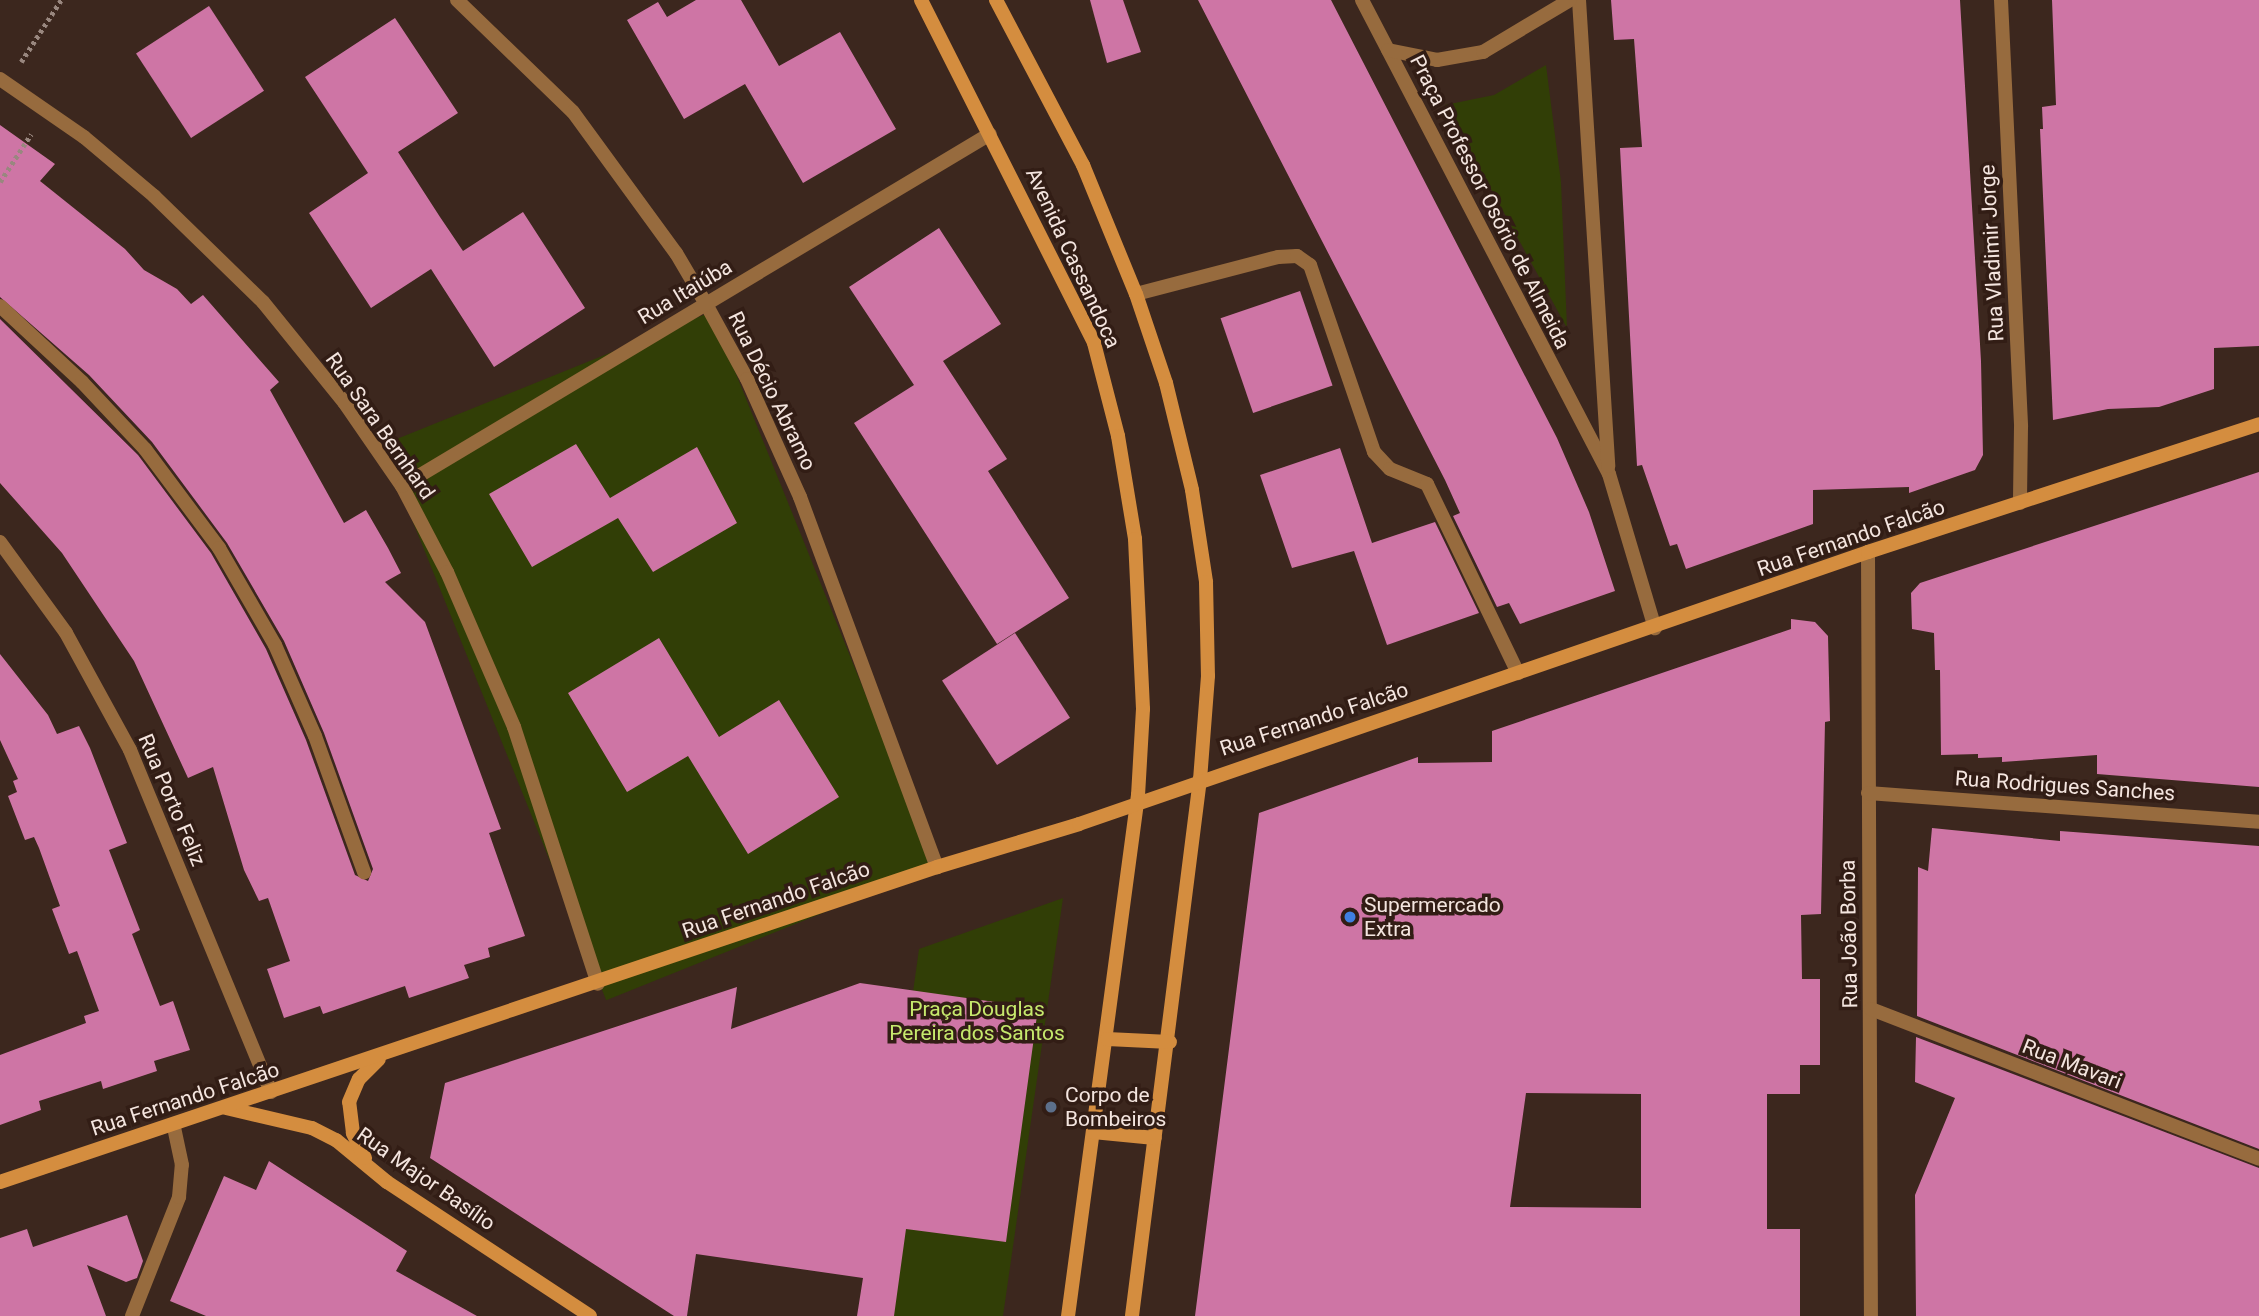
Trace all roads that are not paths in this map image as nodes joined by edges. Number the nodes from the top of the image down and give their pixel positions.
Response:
1 (457, 0) edge
2 (921, 0) edge
3 (996, 0) edge
4 (1362, 0) edge
5 (1570, 0) edge
6 (1579, 0) edge
7 (2001, 0) edge
8 (1388, 50) junction
9 (4, 81) edge
10 (990, 134) junction
11 (1136, 294) junction
12 (706, 304) junction
13 (0, 306) edge
14 (2259, 424) edge
15 (1609, 474) junction
16 (402, 486) junction
17 (2020, 503) junction
18 (0, 542) edge
19 (1868, 552) junction
20 (1656, 628) junction
21 (1518, 673) junction
22 (1200, 779) junction
23 (1868, 793) junction
24 (1137, 803) junction
25 (2259, 822) edge
26 (937, 867) junction
27 (364, 872) dead end
28 (597, 984) junction
29 (1871, 1009) junction
30 (1107, 1039) junction
31 (1170, 1042) junction
32 (383, 1056) junction
33 (271, 1092) junction
34 (224, 1108) junction
35 (174, 1126) junction
36 (1093, 1132) junction
37 (1156, 1138) junction
38 (2259, 1159) edge
39 (0, 1182) edge
40 (387, 1182) junction
41 (132, 1316) edge
42 (590, 1316) edge
43 (1068, 1316) edge
44 (1132, 1316) edge
45 (1871, 1316) edge

1 - 12 street, Rua Décio Abramo
2 - 10 main road, Avenida Cassandoca
3 - 11 main road, Avenida Cassandoca
4 - 8 street
5 - 8 street, Praça Professor Osório de Almeida
6 - 15 street, Praça Professor Osório de Almeida
7 - 17 street, Rua Vladimir Jorge
8 - 15 street, Praça Professor Osório de Almeida
9 - 16 street, Rua Sara Bernhard
10 - 12 street, Rua Itaiúba
10 - 24 main road, Avenida Cassandoca
11 - 21 street
11 - 22 main road, Avenida Cassandoca
12 - 16 street, Rua Itaiúba
12 - 26 street, Rua Décio Abramo
13 - 27 street
14 - 17 main road, Rua Fernando Falcão
15 - 20 street, Praça Professor Osório de Almeida
16 - 28 street, Rua Sara Bernhard
17 - 19 main road, Rua Fernando Falcão
18 - 33 street, Rua Porto Feliz
19 - 20 main road, Rua Fernando Falcão
19 - 23 street, Rua João Borba
20 - 21 main road, Rua Fernando Falcão
21 - 22 main road, Rua Fernando Falcão
22 - 24 main road, Rua Fernando Falcão
22 - 31 main road, Avenida Cassandoca
23 - 25 street, Rua Rodrigues Sanches
23 - 29 street, Rua João Borba
24 - 26 main road, Rua Fernando Falcão
24 - 30 main road, Avenida Cassandoca
26 - 28 main road, Rua Fernando Falcão
28 - 32 main road, Rua Fernando Falcão
29 - 38 street, Rua Mavari
29 - 45 street, Rua João Borba
30 - 31 main road
30 - 36 main road, Avenida Cassandoca
31 - 37 main road, Avenida Cassandoca
32 - 33 main road, Rua Fernando Falcão
32 - 40 main road, Rua Fernando Falcão
33 - 34 main road, Rua Fernando Falcão
34 - 35 main road, Rua Fernando Falcão
34 - 40 main road, Rua Major Basílio
35 - 39 main road, Rua Fernando Falcão
35 - 41 street
36 - 37 main road
36 - 43 main road, Avenida Cassandoca
37 - 44 main road, Avenida Cassandoca
40 - 42 main road, Rua Major Basílio

